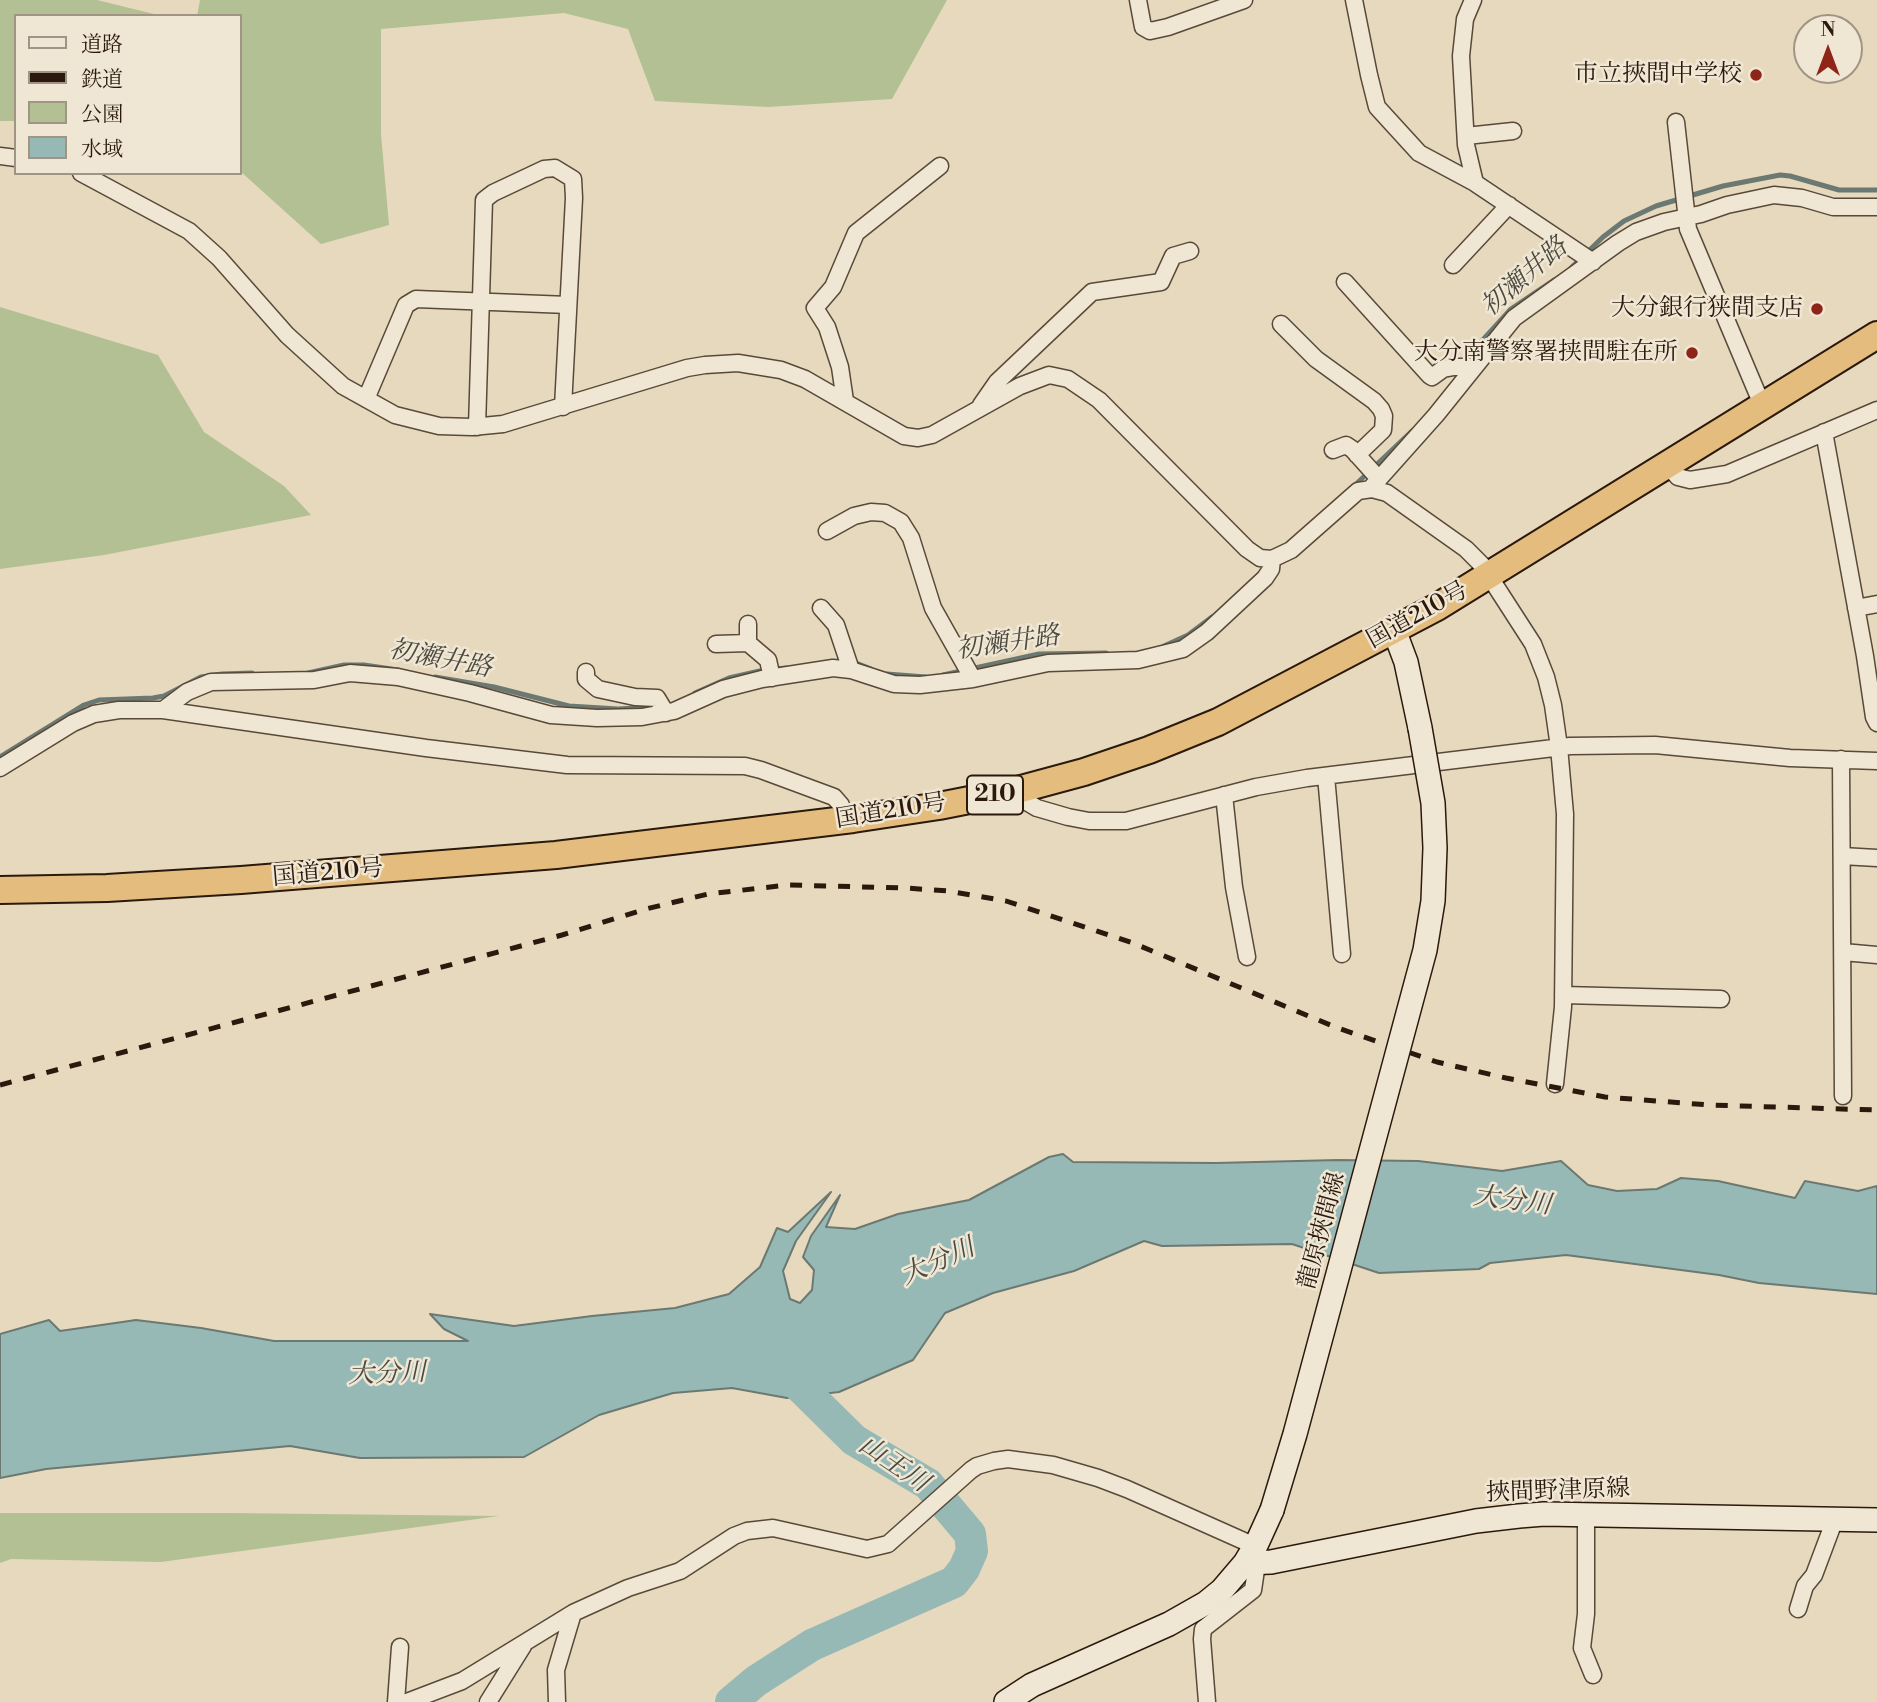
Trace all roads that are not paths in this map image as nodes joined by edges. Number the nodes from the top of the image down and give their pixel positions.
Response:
1 (1138, 0) edge
2 (1244, 0) edge
3 (1354, 0) edge
4 (1473, 0) edge
5 (1676, 122) dead end
6 (1513, 131) dead end
7 (1466, 136) junction
8 (940, 166) dead end
9 (85, 175) edge
10 (1475, 183) junction
11 (1509, 205) junction
12 (1877, 207) edge
13 (1687, 218) junction
14 (1190, 251) dead end
15 (1593, 262) junction
16 (1453, 265) dead end
17 (1345, 282) dead end
18 (480, 302) junction
19 (568, 305) junction
20 (1281, 324) dead end
21 (1877, 335) edge
22 (1474, 367) junction
23 (366, 399) junction
24 (845, 401) junction
25 (563, 407) junction
26 (979, 407) junction
27 (1763, 407) junction
28 (1877, 410) edge
29 (477, 427) junction
30 (1824, 432) junction
31 (1333, 450) dead end
32 (1357, 455) junction
33 (1668, 466) junction
34 (1374, 484) junction
35 (827, 531) dead end
36 (1272, 559) junction
37 (1490, 576) junction
38 (1877, 604) edge
39 (821, 608) dead end
40 (1856, 608) junction
41 (748, 624) dead end
42 (1394, 630) junction
43 (748, 643) junction
44 (716, 644) dead end
45 (851, 670) junction
46 (586, 672) dead end
47 (772, 678) junction
48 (973, 679) junction
49 (163, 710) junction
50 (666, 713) junction
51 (1877, 723) edge
52 (1559, 747) junction
53 (1841, 759) junction
54 (1877, 761) edge
55 (0, 768) edge
56 (1326, 776) junction
57 (1010, 792) junction
58 (1224, 795) junction
59 (842, 820) junction
60 (1842, 856) junction
61 (1877, 858) edge
62 (0, 890) edge
63 (1843, 952) junction
64 (1342, 954) dead end
65 (1877, 955) edge
66 (1247, 957) dead end
67 (1563, 995) junction
68 (1721, 999) dead end
69 (1555, 1083) dead end
70 (1843, 1096) dead end
71 (1586, 1515) junction
72 (1835, 1519) junction
73 (1877, 1520) edge
74 (1253, 1558) junction
75 (1798, 1609) dead end
76 (573, 1613) junction
77 (526, 1641) junction
78 (400, 1647) dead end
79 (1593, 1675) dead end
80 (396, 1702) edge
81 (407, 1702) edge
82 (488, 1702) edge
83 (557, 1702) edge
84 (1006, 1702) edge
85 (1207, 1702) edge

1 - 2 street
3 - 10 street
4 - 7 street
5 - 13 street
6 - 7 street
7 - 10 street
8 - 24 street
9 - 23 street
10 - 11 street
11 - 15 street
11 - 16 street
12 - 13 street
13 - 15 street
13 - 27 street
14 - 26 street
15 - 22 street
17 - 22 street
18 - 19 street
18 - 19 street
18 - 23 street
18 - 29 street
19 - 25 street
20 - 32 street
21 - 27 highway, 国道210号 / 210
22 - 34 street
23 - 29 street
24 - 25 street
24 - 26 street
25 - 29 street
26 - 36 street
27 - 33 highway, 国道210号 / 210
28 - 30 street
30 - 33 street
30 - 40 street
31 - 32 street
32 - 34 street
33 - 37 highway, 国道210号 / 210
34 - 36 street
34 - 37 street
35 - 48 street
36 - 48 street
37 - 42 highway, 国道210号 / 210
37 - 52 street
38 - 40 street
39 - 45 street
40 - 51 street
41 - 43 street
42 - 57 highway, 国道210号 / 210
42 - 74 main road, 龍原挾間線, bridge
43 - 44 street
43 - 47 street
45 - 47 street
45 - 48 street
46 - 50 street
47 - 50 street
49 - 50 street
49 - 55 street
49 - 59 street
52 - 53 street
52 - 56 street
52 - 67 street
53 - 54 street
53 - 60 street
56 - 58 street
56 - 64 street
57 - 58 street
57 - 59 highway, 国道210号 / 210
58 - 66 street
59 - 62 highway, 国道210号 / 210
60 - 61 street
60 - 63 street
63 - 65 street
63 - 70 street
67 - 68 street
67 - 69 street
71 - 72 main road, 挾間野津原線
71 - 74 main road, 挾間野津原線
71 - 79 street
72 - 73 main road, 挾間野津原線
72 - 75 street
74 - 76 street
74 - 84 main road, 龍原挾間線
74 - 85 street
76 - 77 street
76 - 83 street
77 - 81 street
77 - 82 street
78 - 80 street

